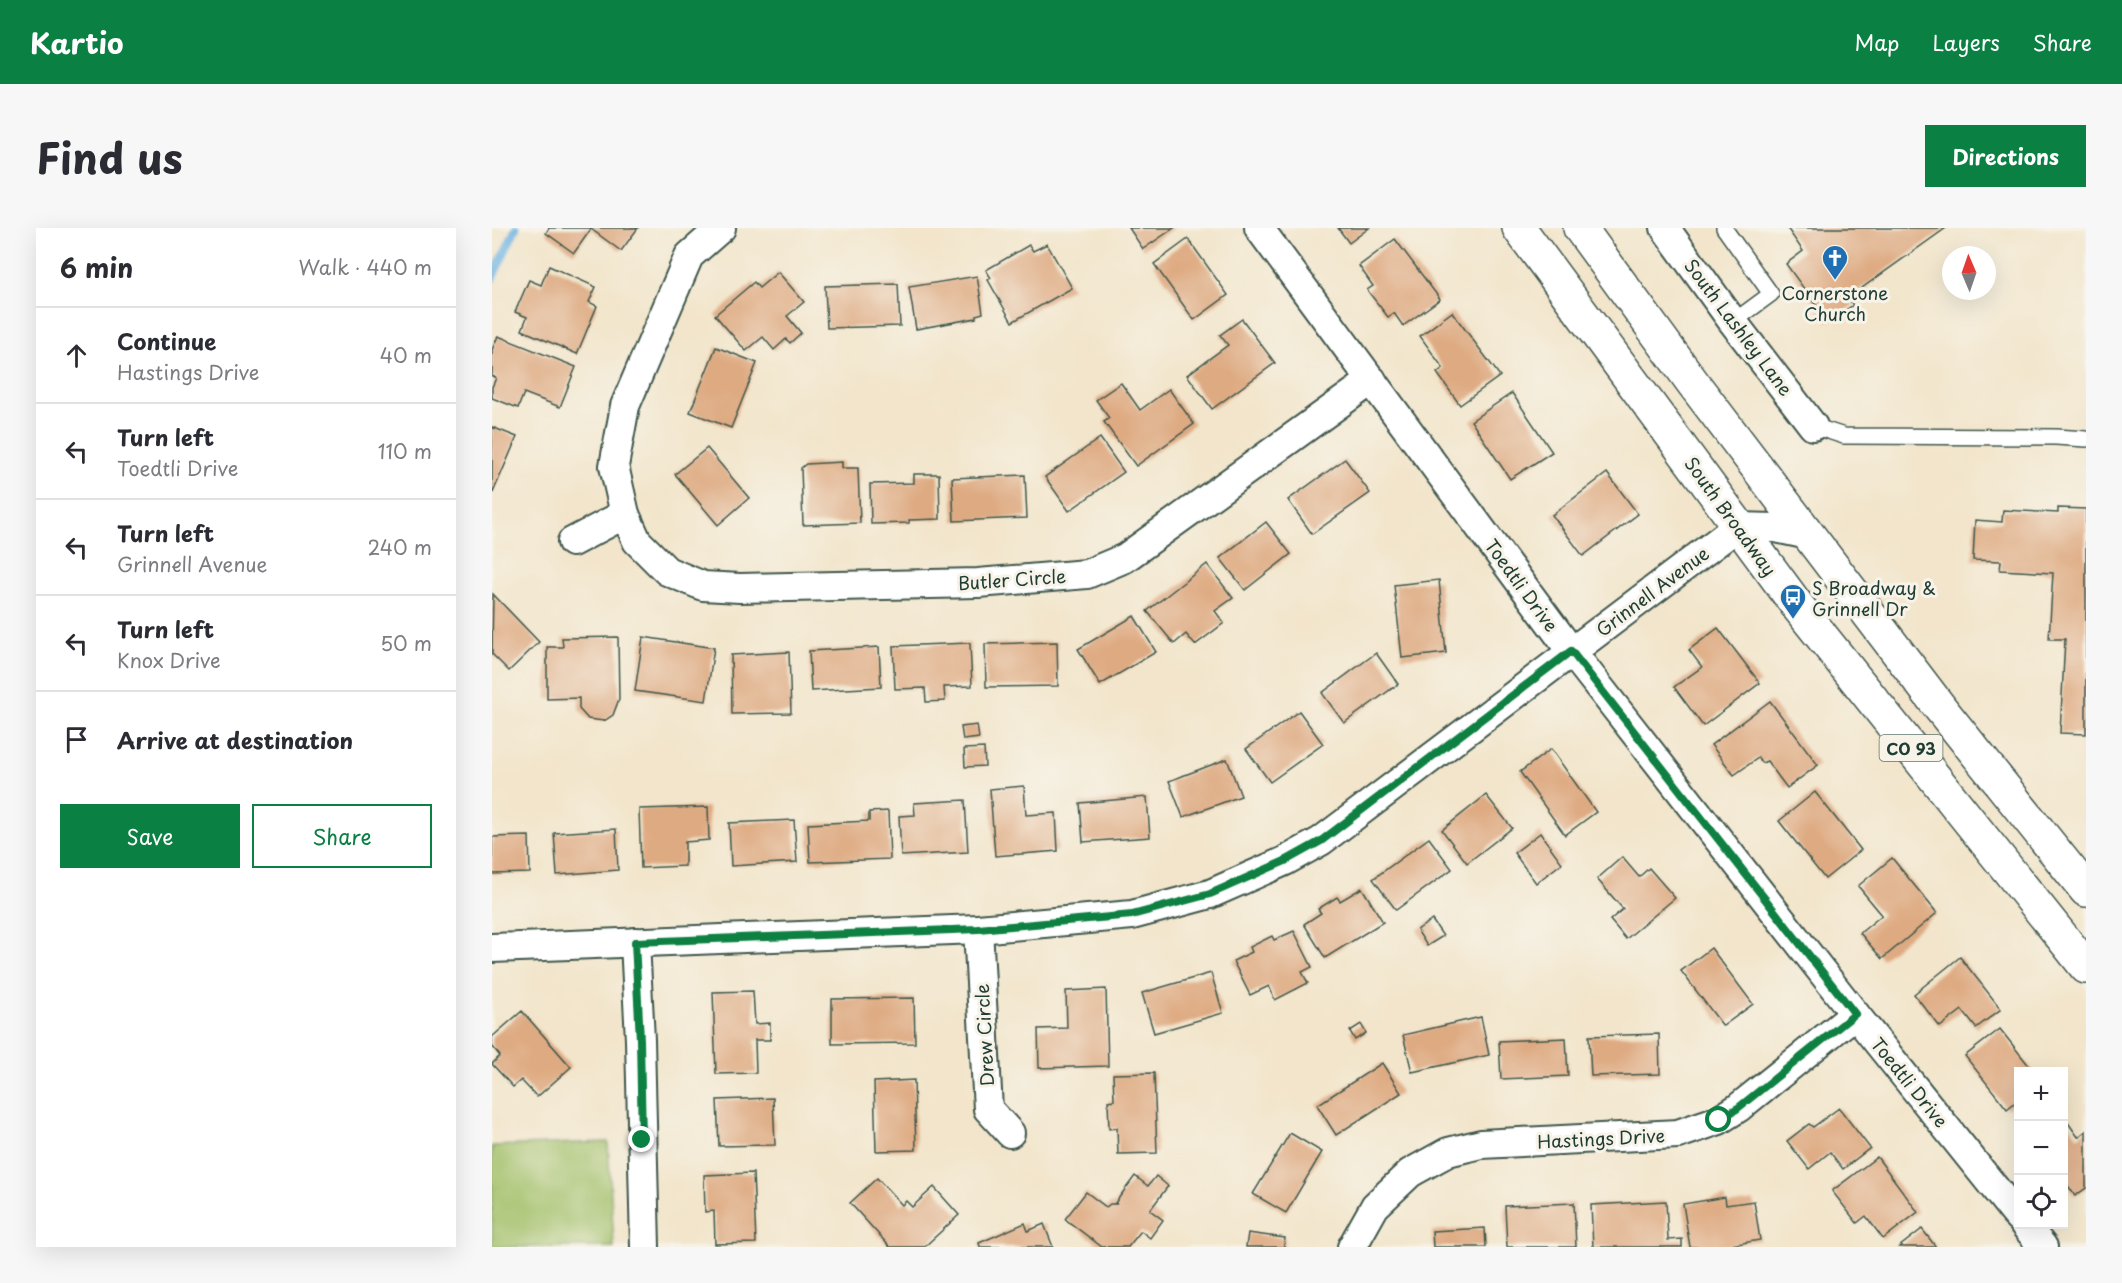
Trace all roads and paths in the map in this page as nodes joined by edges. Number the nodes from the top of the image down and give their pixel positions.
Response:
1 (721, 228) edge
2 (1259, 228) edge
3 (1519, 228) edge
4 (1580, 228) edge
5 (1665, 228) edge
6 (1724, 228) edge
7 (1733, 322) junction
8 (1372, 380) junction
9 (1813, 426) joint
10 (2086, 439) edge
11 (624, 514) junction
12 (1737, 527) junction
13 (1809, 535) junction
14 (572, 542) dead end
15 (1571, 651) junction
16 (2086, 890) edge
17 (978, 929) junction
18 (635, 942) junction
19 (492, 948) edge
20 (2086, 967) edge
21 (1855, 1014) junction
22 (1010, 1132) dead end
23 (2014, 1211) edge
24 (2028, 1229) edge
25 (645, 1247) edge
26 (1352, 1247) edge
27 (2043, 1247) edge

1 - 11 street, Butler Circle
2 - 8 street, Toedtli Drive
3 - 12 highway, South Broadway / CO 93
4 - 13 highway, CO 93
5 - 7 street, South Lashley Lane
6 - 7 lane
7 - 9 street, South Lashley Lane
8 - 11 street, Butler Circle
8 - 15 street, Toedtli Drive
9 - 10 lane
11 - 14 street
12 - 13 street
12 - 15 street, Grinnell Avenue
12 - 20 highway, South Broadway / CO 93
13 - 16 highway, CO 93
15 - 17 street, Grinnell Avenue
15 - 21 street, Toedtli Drive
17 - 18 street, Grinnell Avenue
17 - 22 street, Drew Circle
18 - 19 street, Grinnell Avenue
18 - 25 street
21 - 23 street, Toedtli Drive
21 - 26 street, Hastings Drive
24 - 27 street

